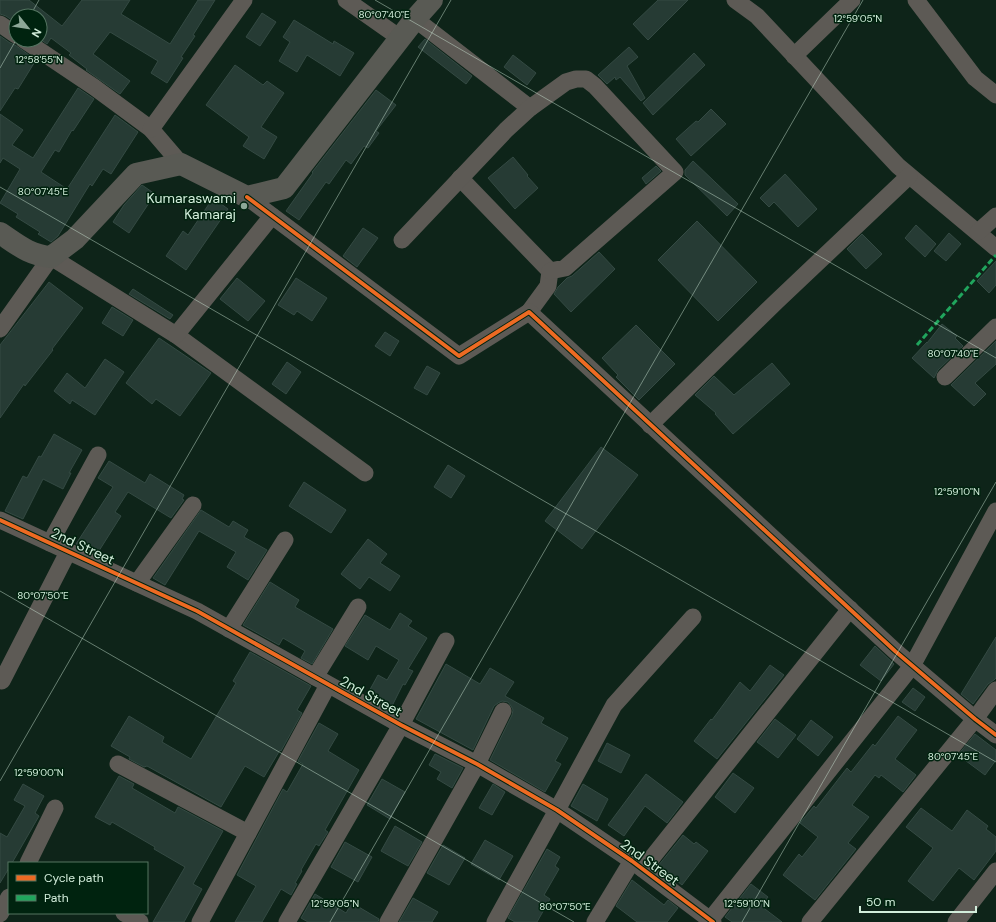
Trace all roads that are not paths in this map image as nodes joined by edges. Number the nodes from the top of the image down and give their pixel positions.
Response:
1 (244, 0) edge
2 (346, 0) edge
3 (432, 0) edge
4 (735, 0) edge
5 (852, 0) edge
6 (921, 2) edge
7 (415, 19) junction
8 (400, 38) junction
9 (36, 48) edge
10 (794, 56) junction
11 (996, 95) edge
12 (530, 108) junction
13 (150, 129) junction
14 (181, 164) junction
15 (909, 176) junction
16 (460, 178) junction
17 (248, 197) junction
18 (272, 216) junction
19 (996, 216) edge
20 (0, 221) edge
21 (978, 232) junction
22 (0, 233) edge
23 (402, 240) dead end
24 (996, 248) edge
25 (51, 257) junction
26 (550, 271) junction
27 (529, 312) junction
28 (996, 327) edge
29 (0, 329) edge
30 (176, 336) junction
31 (945, 377) dead end
32 (650, 425) junction
33 (98, 455) dead end
34 (365, 473) dead end
35 (193, 505) dead end
36 (996, 511) edge
37 (0, 520) edge
38 (285, 540) dead end
39 (50, 544) junction
40 (68, 552) junction
41 (137, 583) junction
42 (358, 607) dead end
43 (850, 609) junction
44 (693, 617) dead end
45 (229, 629) junction
46 (446, 641) dead end
47 (912, 666) junction
48 (2, 681) dead end
49 (322, 681) junction
50 (996, 690) edge
51 (503, 711) dead end
52 (975, 719) junction
53 (401, 725) junction
54 (996, 736) edge
55 (118, 764) dead end
56 (477, 764) junction
57 (55, 808) dead end
58 (557, 810) junction
59 (248, 833) junction
60 (30, 862) edge
61 (637, 865) junction
62 (996, 871) edge
63 (8, 899) edge
64 (0, 914) edge
65 (126, 914) edge
66 (712, 921) edge
67 (140, 922) edge
68 (200, 922) edge
69 (287, 922) edge
70 (388, 922) edge
71 (495, 922) edge
72 (595, 922) edge
73 (810, 922) edge
74 (956, 922) edge

1 - 13 street
2 - 8 street
3 - 7 main road
4 - 10 street
5 - 10 street
6 - 11 street
7 - 8 main road
7 - 12 street
8 - 17 main road
9 - 13 street
10 - 15 street
12 - 16 street
12 - 26 street
13 - 14 street
14 - 17 main road
14 - 25 main road
15 - 21 street
15 - 32 street
16 - 23 street
16 - 26 street
17 - 18 street
18 - 27 street
18 - 30 street
19 - 21 street
20 - 25 main road
21 - 24 street
22 - 25 main road
25 - 29 street
25 - 30 street
26 - 27 street
27 - 32 street
28 - 31 street
30 - 34 street
32 - 43 street
33 - 39 street
35 - 41 street
36 - 47 street
37 - 39 street, 2nd Street
38 - 45 street
39 - 40 street, 2nd Street
40 - 41 street, 2nd Street
40 - 48 street
41 - 45 street, 2nd Street
42 - 49 street
43 - 47 street
43 - 61 street
44 - 58 street
45 - 49 street, 2nd Street
46 - 53 street
47 - 52 street
47 - 66 street
49 - 53 street, 2nd Street
49 - 59 street
50 - 52 street
51 - 56 street
52 - 54 street
52 - 73 street
53 - 56 street, 2nd Street
53 - 69 street
55 - 59 street
56 - 58 street, 2nd Street
56 - 70 street
57 - 60 street
58 - 61 street, 2nd Street
58 - 71 street
59 - 68 street
61 - 66 street, 2nd Street
61 - 72 street
62 - 74 street
63 - 64 street
65 - 67 street

